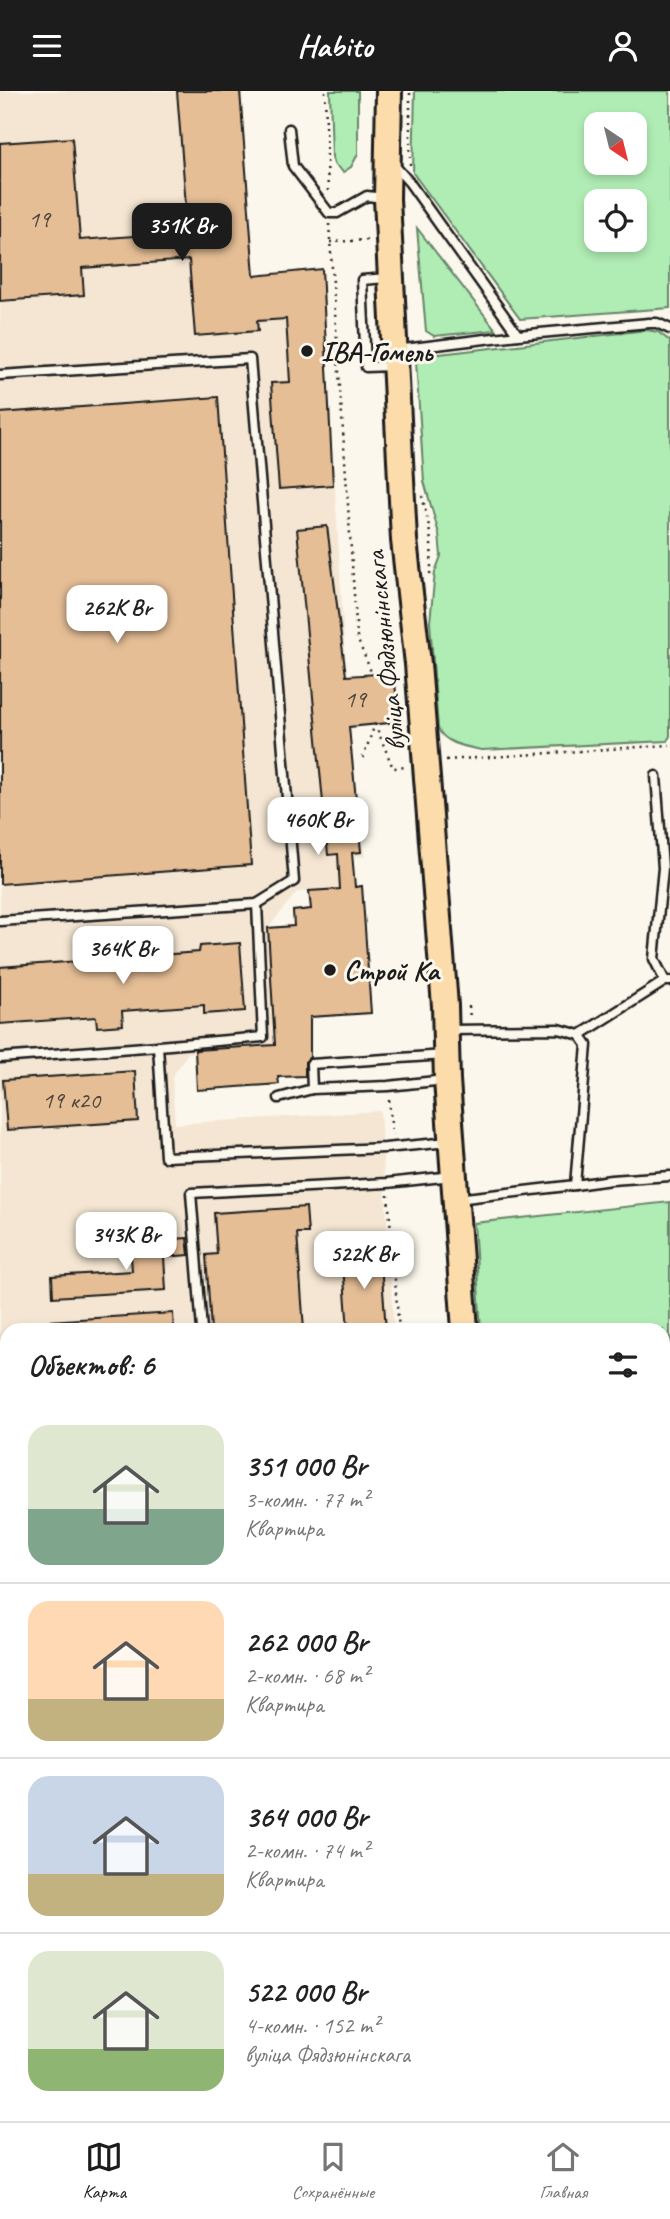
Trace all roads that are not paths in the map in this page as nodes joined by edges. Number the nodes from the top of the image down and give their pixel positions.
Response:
1 (390, 91) edge
2 (289, 129) dead end
3 (387, 156) junction
4 (387, 199) junction
5 (670, 329) edge
6 (518, 335) junction
7 (395, 358) junction
8 (0, 375) edge
9 (656, 776) dead end
10 (257, 904) junction
11 (0, 921) edge
12 (668, 981) edge
13 (445, 1030) junction
14 (580, 1035) junction
15 (158, 1046) junction
16 (446, 1055) junction
17 (0, 1058) edge
18 (447, 1080) junction
19 (312, 1089) junction
20 (279, 1098) dead end
21 (452, 1142) junction
22 (670, 1176) edge
23 (575, 1185) junction
24 (456, 1187) junction
25 (201, 1323) edge
26 (465, 1323) edge

1 - 3 main road, вуліца Фядзюнінскага
2 - 4 lane
3 - 4 main road, вуліца Фядзюнінскага
3 - 6 lane
4 - 7 main road, вуліца Фядзюнінскага
5 - 6 lane
6 - 7 lane
7 - 13 main road, вуліца Фядзюнінскага
8 - 10 lane
9 - 12 lane
10 - 11 lane
10 - 15 lane
12 - 14 lane
13 - 14 lane
13 - 16 main road, вуліца Фядзюнінскага
14 - 23 lane
15 - 17 lane
15 - 21 lane
16 - 18 main road, вуліца Фядзюнінскага
16 - 19 lane
18 - 19 lane
18 - 21 main road, вуліца Фядзюнінскага
19 - 20 lane
21 - 24 main road, вуліца Фядзюнінскага
22 - 23 lane
23 - 24 lane
24 - 25 lane
24 - 26 main road, вуліца Фядзюнінскага

